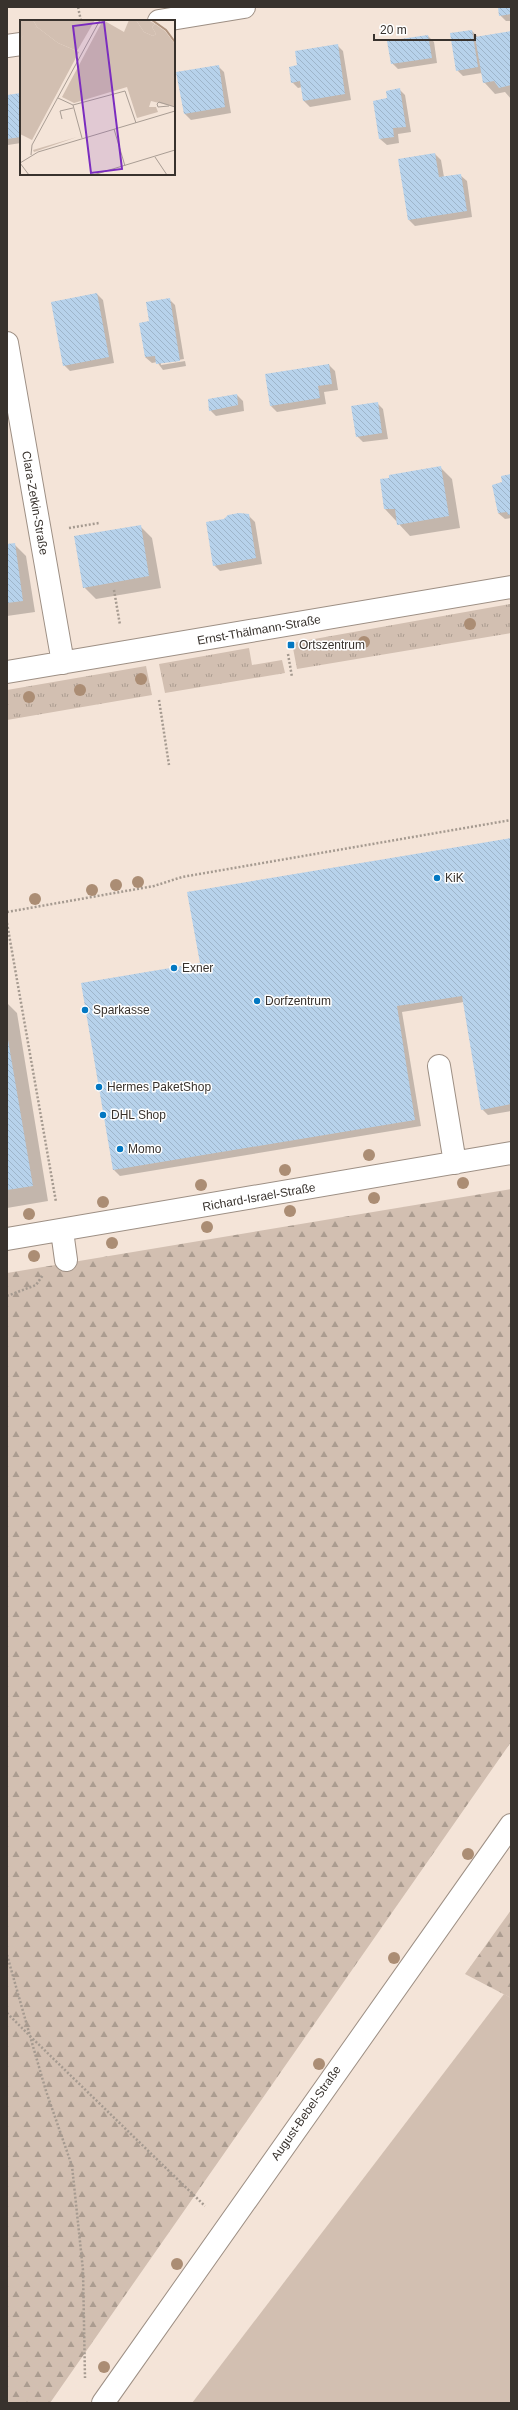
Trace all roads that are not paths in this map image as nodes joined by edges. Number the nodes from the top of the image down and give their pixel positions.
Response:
1 (244, 7) edge
2 (165, 20) edge
3 (20, 44) edge
4 (7, 46) edge
5 (7, 343) edge
6 (511, 587) edge
7 (63, 663) junction
8 (7, 672) edge
9 (439, 1066) dead end
10 (511, 1153) edge
11 (455, 1163) junction
12 (62, 1231) junction
13 (7, 1239) edge
14 (66, 1260) dead end
15 (511, 1825) edge
16 (103, 2403) edge

1 - 2 street
3 - 4 street
5 - 7 street, Clara-Zetkin-Straße
6 - 7 street, Ernst-Thälmann-Straße
7 - 8 street, Ernst-Thälmann-Straße
9 - 11 street
10 - 11 street, Richard-Israel-Straße
11 - 12 street, Richard-Israel-Straße
12 - 13 street, Richard-Israel-Straße
12 - 14 street
15 - 16 street, August-Bebel-Straße

